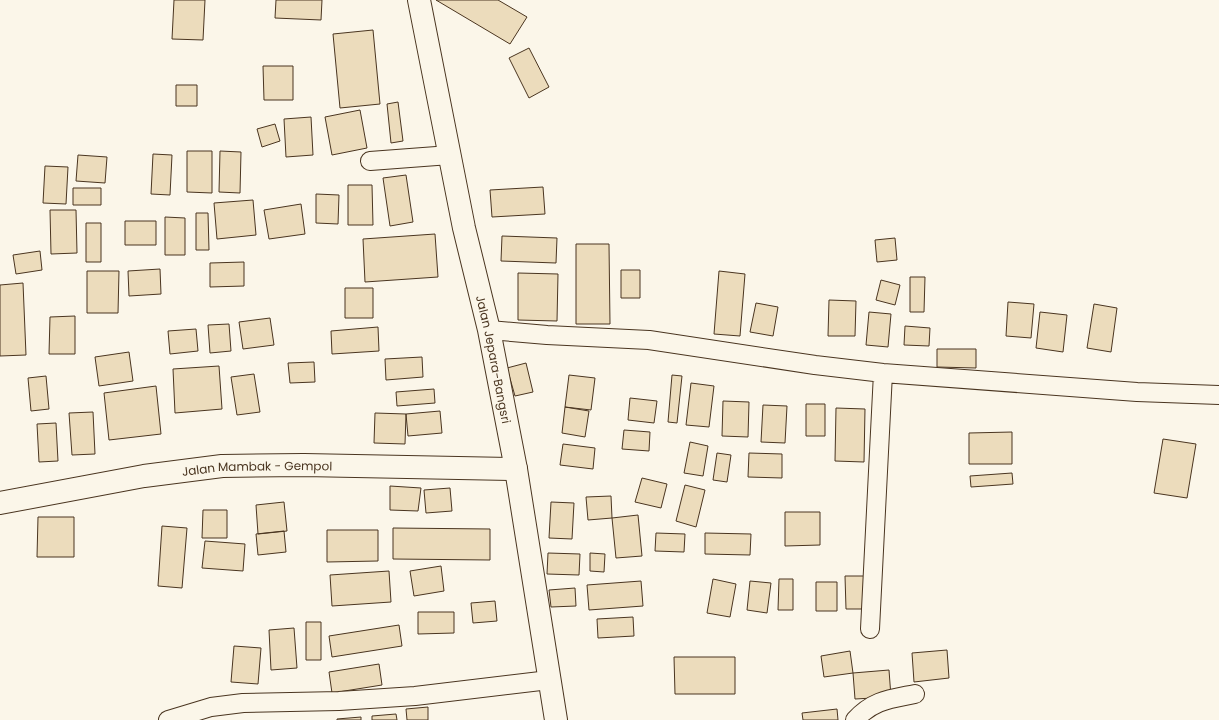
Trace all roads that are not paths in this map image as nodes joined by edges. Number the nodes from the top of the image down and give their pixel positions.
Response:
1 (419, 0) edge
2 (450, 155) junction
3 (370, 161) dead end
4 (489, 330) junction
5 (883, 373) junction
6 (1219, 395) edge
7 (516, 469) junction
8 (0, 503) edge
9 (870, 629) dead end
10 (549, 680) junction
11 (915, 694) dead end
12 (168, 720) edge
13 (556, 720) edge
14 (855, 720) edge

1 - 2 main road, Jalan Jepara-Bangsri
2 - 3 street
2 - 4 main road, Jalan Jepara-Bangsri
4 - 5 street
4 - 7 main road, Jalan Jepara-Bangsri
5 - 6 street
5 - 9 street
7 - 8 main road, Jalan Mambak - Gempol
7 - 10 main road, Jalan Jepara-Bangsri
10 - 12 street
10 - 13 main road, Jalan Jepara-Bangsri
11 - 14 street

